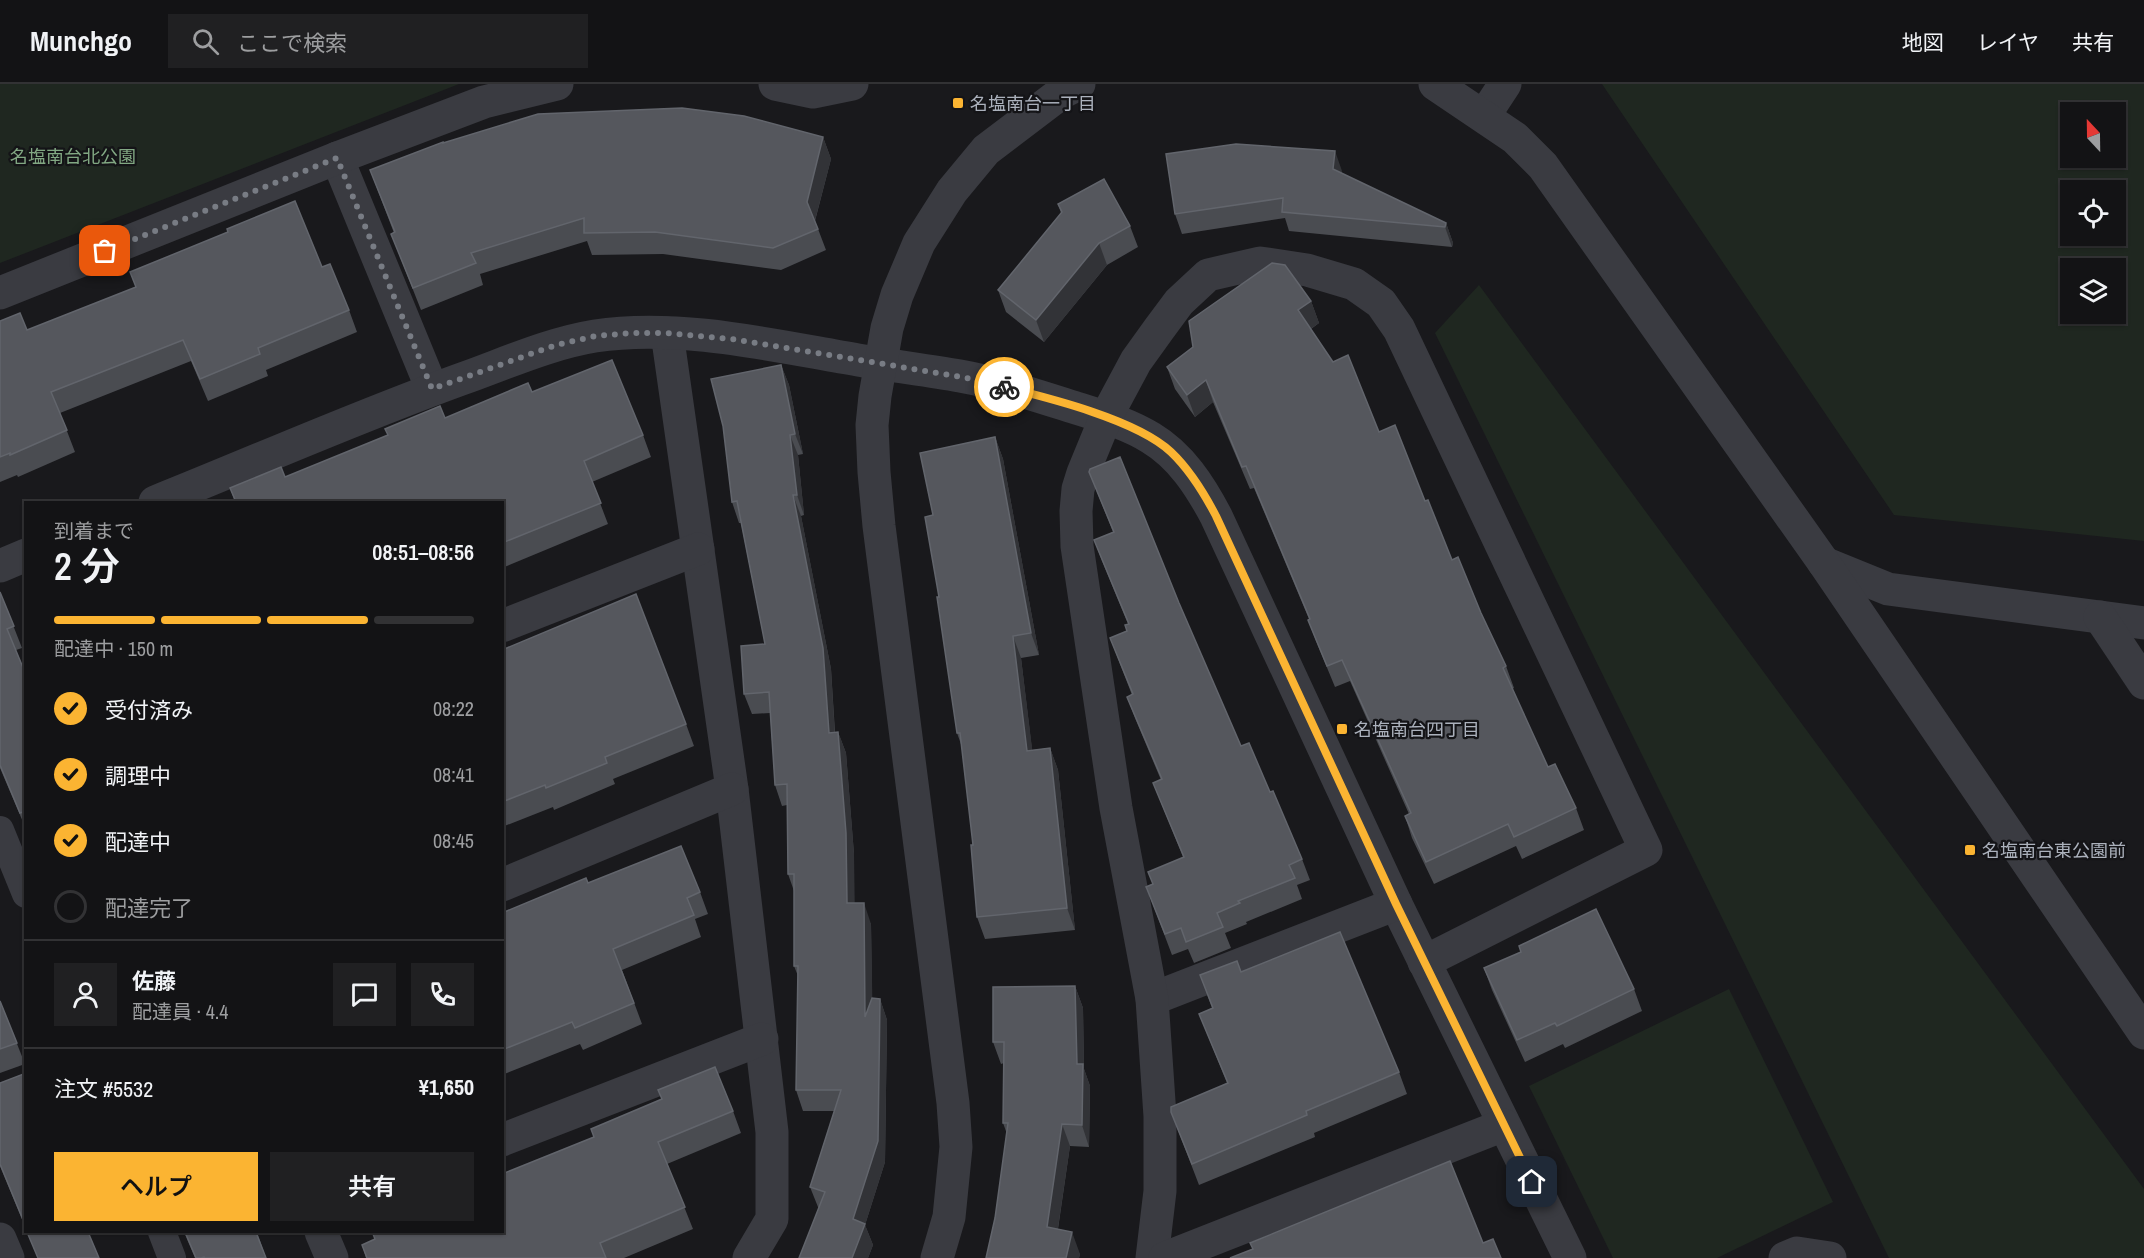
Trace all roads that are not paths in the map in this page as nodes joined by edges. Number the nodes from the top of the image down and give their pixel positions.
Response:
1 (557, 84) edge
2 (775, 84) edge
3 (852, 84) edge
4 (1079, 84) edge
5 (1435, 84) edge
6 (1505, 84) edge
7 (1484, 116) junction
8 (337, 158) junction
9 (0, 293) edge
10 (667, 333) junction
11 (880, 364) junction
12 (432, 389) junction
13 (1106, 417) junction
14 (157, 501) edge
15 (698, 549) junction
16 (24, 556) edge
17 (1824, 563) junction
18 (0, 566) edge
19 (2100, 617) junction
20 (2144, 623) edge
21 (504, 625) edge
22 (2144, 683) edge
23 (732, 789) junction
24 (0, 830) edge
25 (504, 884) edge
26 (24, 889) edge
27 (1396, 904) junction
28 (1424, 962) junction
29 (1152, 999) junction
30 (2144, 1034) edge
31 (762, 1039) junction
32 (1504, 1125) junction
33 (504, 1139) edge
34 (162, 1233) edge
35 (321, 1233) edge
36 (0, 1239) edge
37 (8, 1258) edge
38 (172, 1258) edge
39 (332, 1258) edge
40 (749, 1258) edge
41 (937, 1258) edge
42 (1152, 1258) edge
43 (1165, 1258) edge
44 (1570, 1258) edge
45 (1785, 1258) edge
46 (1830, 1258) edge

1 - 8 street
2 - 3 street
4 - 11 street
5 - 7 street
6 - 7 street
7 - 17 street
8 - 9 street
8 - 12 street
10 - 11 street
10 - 12 street
10 - 15 street
11 - 13 street
11 - 41 street
12 - 14 street
13 - 27 street
13 - 28 street
13 - 29 street
15 - 21 street
15 - 23 street
16 - 18 street
17 - 19 street
17 - 30 street
19 - 20 street
19 - 22 street
23 - 25 street
23 - 31 street
24 - 26 street
27 - 28 street
27 - 29 street
28 - 32 street
29 - 42 street
31 - 33 street
31 - 40 street
32 - 43 street
32 - 44 street
34 - 38 street
35 - 39 street
36 - 37 street
45 - 46 street

